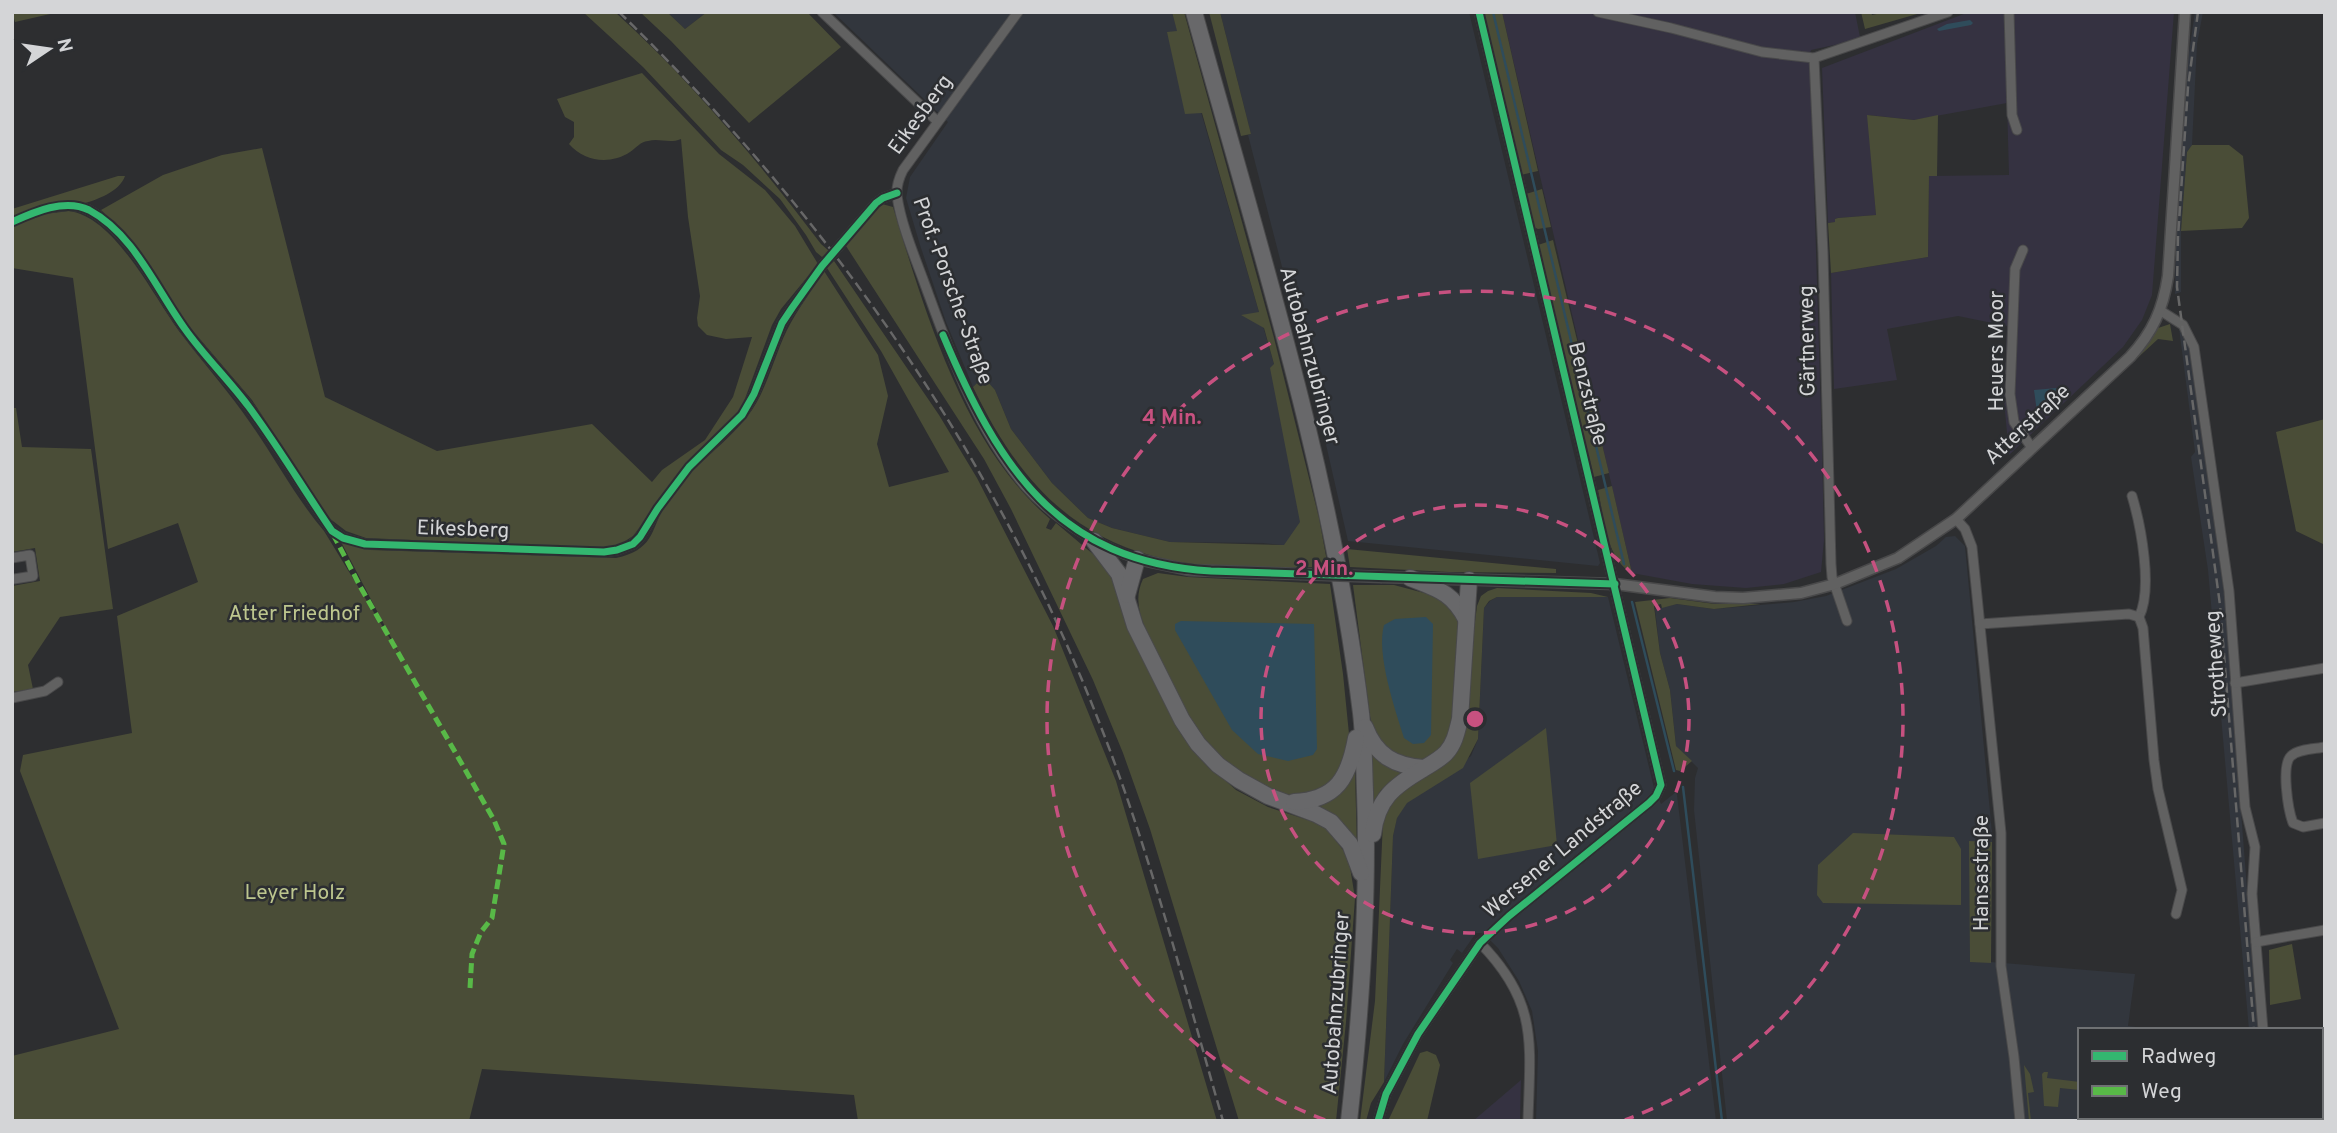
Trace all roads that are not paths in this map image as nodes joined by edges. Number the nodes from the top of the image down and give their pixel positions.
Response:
1 (822, 12) edge
2 (1018, 12) edge
3 (1194, 12) edge
4 (1479, 12) edge
5 (1598, 12) edge
6 (1948, 12) edge
7 (2009, 12) edge
8 (2185, 12) edge
9 (1814, 58) junction
10 (937, 121) junction
11 (2017, 130) dead end
12 (897, 193) junction
13 (12, 222) edge
14 (2023, 250) dead end
15 (2161, 311) junction
16 (2032, 448) junction
17 (2132, 496) dead end
18 (1956, 519) junction
19 (1094, 541) junction
20 (17, 558) edge
21 (1137, 559) junction
22 (13, 576) edge
23 (1410, 578) junction
24 (1469, 580) junction
25 (1615, 584) junction
26 (1835, 584) junction
27 (1126, 597) junction
28 (2139, 617) junction
29 (1466, 619) junction
30 (1847, 621) dead end
31 (1980, 624) junction
32 (2325, 668) edge
33 (58, 682) dead end
34 (2235, 683) junction
35 (12, 698) edge
36 (1361, 715) junction
37 (2325, 747) edge
38 (1424, 768) junction
39 (1661, 785) joint
40 (1288, 803) junction
41 (2325, 823) edge
42 (1366, 889) junction
43 (2176, 914) dead end
44 (2325, 930) edge
45 (2256, 942) junction
46 (1480, 943) junction
47 (2263, 1028) edge
48 (1349, 1121) edge
49 (1378, 1121) edge
50 (1528, 1121) edge
51 (2020, 1121) edge

1 - 10 street
2 - 10 street, Eikesberg
3 - 36 highway, Autobahnzubringer
4 - 25 street, Benzstraße
5 - 9 street
6 - 9 street
7 - 11 street
8 - 15 street, Atterstraße
9 - 26 street, Gärtnerweg
10 - 12 street, Eikesberg
12 - 13 street, Eikesberg
12 - 19 street, Prof.-Porsche-Straße
14 - 16 street, Heuers Moor
15 - 16 street, Atterstraße
15 - 34 street, Strotheweg
16 - 18 street, Atterstraße
17 - 28 street
18 - 26 street, Atterstraße
18 - 31 street, Hansastraße
19 - 21 street, Prof.-Porsche-Straße
19 - 27 highway
20 - 22 street
21 - 23 street, Prof.-Porsche-Straße, bridge
21 - 27 highway
23 - 24 street, Prof.-Porsche-Straße
23 - 29 highway
24 - 25 street, Prof.-Porsche-Straße
24 - 29 highway
25 - 26 street, Atterstraße
25 - 39 street, Benzstraße
26 - 30 street, Gärtnerweg
27 - 40 highway
28 - 31 street
28 - 43 street
29 - 38 highway
31 - 51 street, Hansastraße
32 - 34 street
33 - 35 street
34 - 45 street, Strotheweg
36 - 38 highway
36 - 40 highway
36 - 42 highway
37 - 41 street
38 - 42 highway
39 - 46 street, Wersener Landstraße
40 - 42 highway
42 - 48 highway, Autobahnzubringer
44 - 45 street
45 - 47 street, Strotheweg
46 - 49 street, Wersener Landstraße
46 - 50 street

